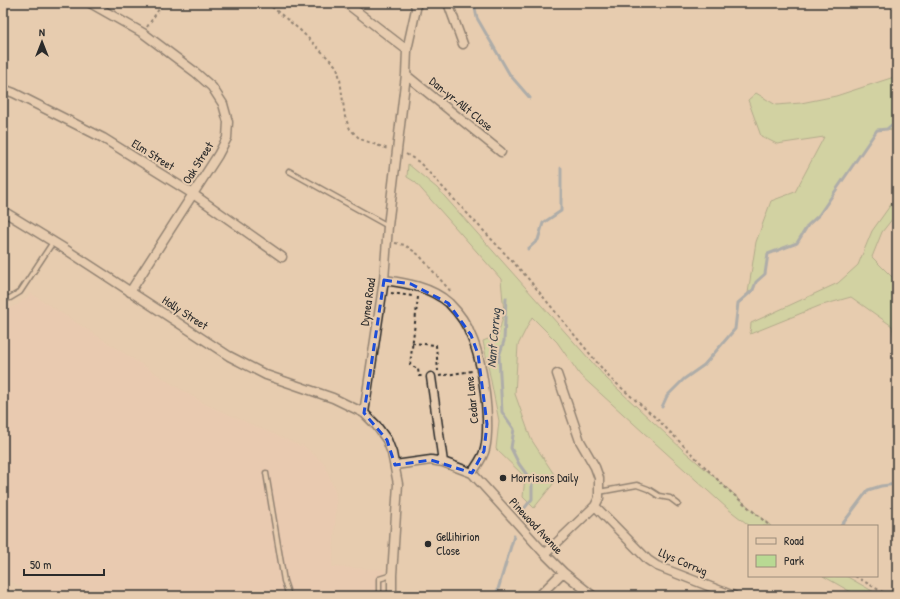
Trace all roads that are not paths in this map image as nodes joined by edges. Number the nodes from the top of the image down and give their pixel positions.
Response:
1 (90, 3) edge
2 (346, 3) edge
3 (415, 3) edge
4 (448, 3) edge
5 (463, 44) dead end
6 (407, 50) junction
7 (406, 75) junction
8 (3, 89) edge
9 (501, 152) dead end
10 (289, 171) dead end
11 (193, 194) junction
12 (3, 212) edge
13 (388, 226) junction
14 (53, 242) junction
15 (282, 257) dead end
16 (384, 280) junction
17 (130, 292) junction
18 (3, 298) edge
19 (557, 374) dead end
20 (431, 377) road end
21 (364, 413) junction
22 (443, 462) junction
23 (395, 464) junction
24 (266, 473) dead end
25 (472, 473) junction
26 (599, 492) junction
27 (678, 504) dead end
28 (595, 506) junction
29 (545, 554) junction
30 (564, 572) junction
31 (392, 575) junction
32 (289, 596) edge
33 (379, 596) edge
34 (392, 596) edge
35 (539, 596) edge
36 (593, 596) edge
37 (734, 596) edge

1 - 11 street, Oak Street
2 - 6 street
3 - 6 street, Dynea Road
4 - 5 street
6 - 7 street, Dynea Road
7 - 9 street, Dan-yr-Allt Close
7 - 13 street, Dynea Road
8 - 11 street, Elm Street
10 - 13 lane
11 - 15 street, Elm Street
11 - 17 street, Oak Street
12 - 14 street, Holly Street
13 - 16 street, Dynea Road
14 - 17 street, Holly Street
14 - 18 lane
16 - 21 street, Dynea Road
16 - 25 street, Cedar Lane
17 - 21 street, Holly Street
19 - 26 street
20 - 22 street
21 - 23 street
22 - 23 street, Pinewood Avenue
22 - 25 street, Pinewood Avenue
23 - 31 street
24 - 32 lane
25 - 29 street, Pinewood Avenue
26 - 27 lane
26 - 28 street
28 - 29 street
28 - 37 street, Llys Corrwg
29 - 30 street, Pinewood Avenue
30 - 35 street
30 - 36 street, Pinewood Avenue
31 - 33 lane
31 - 34 street

